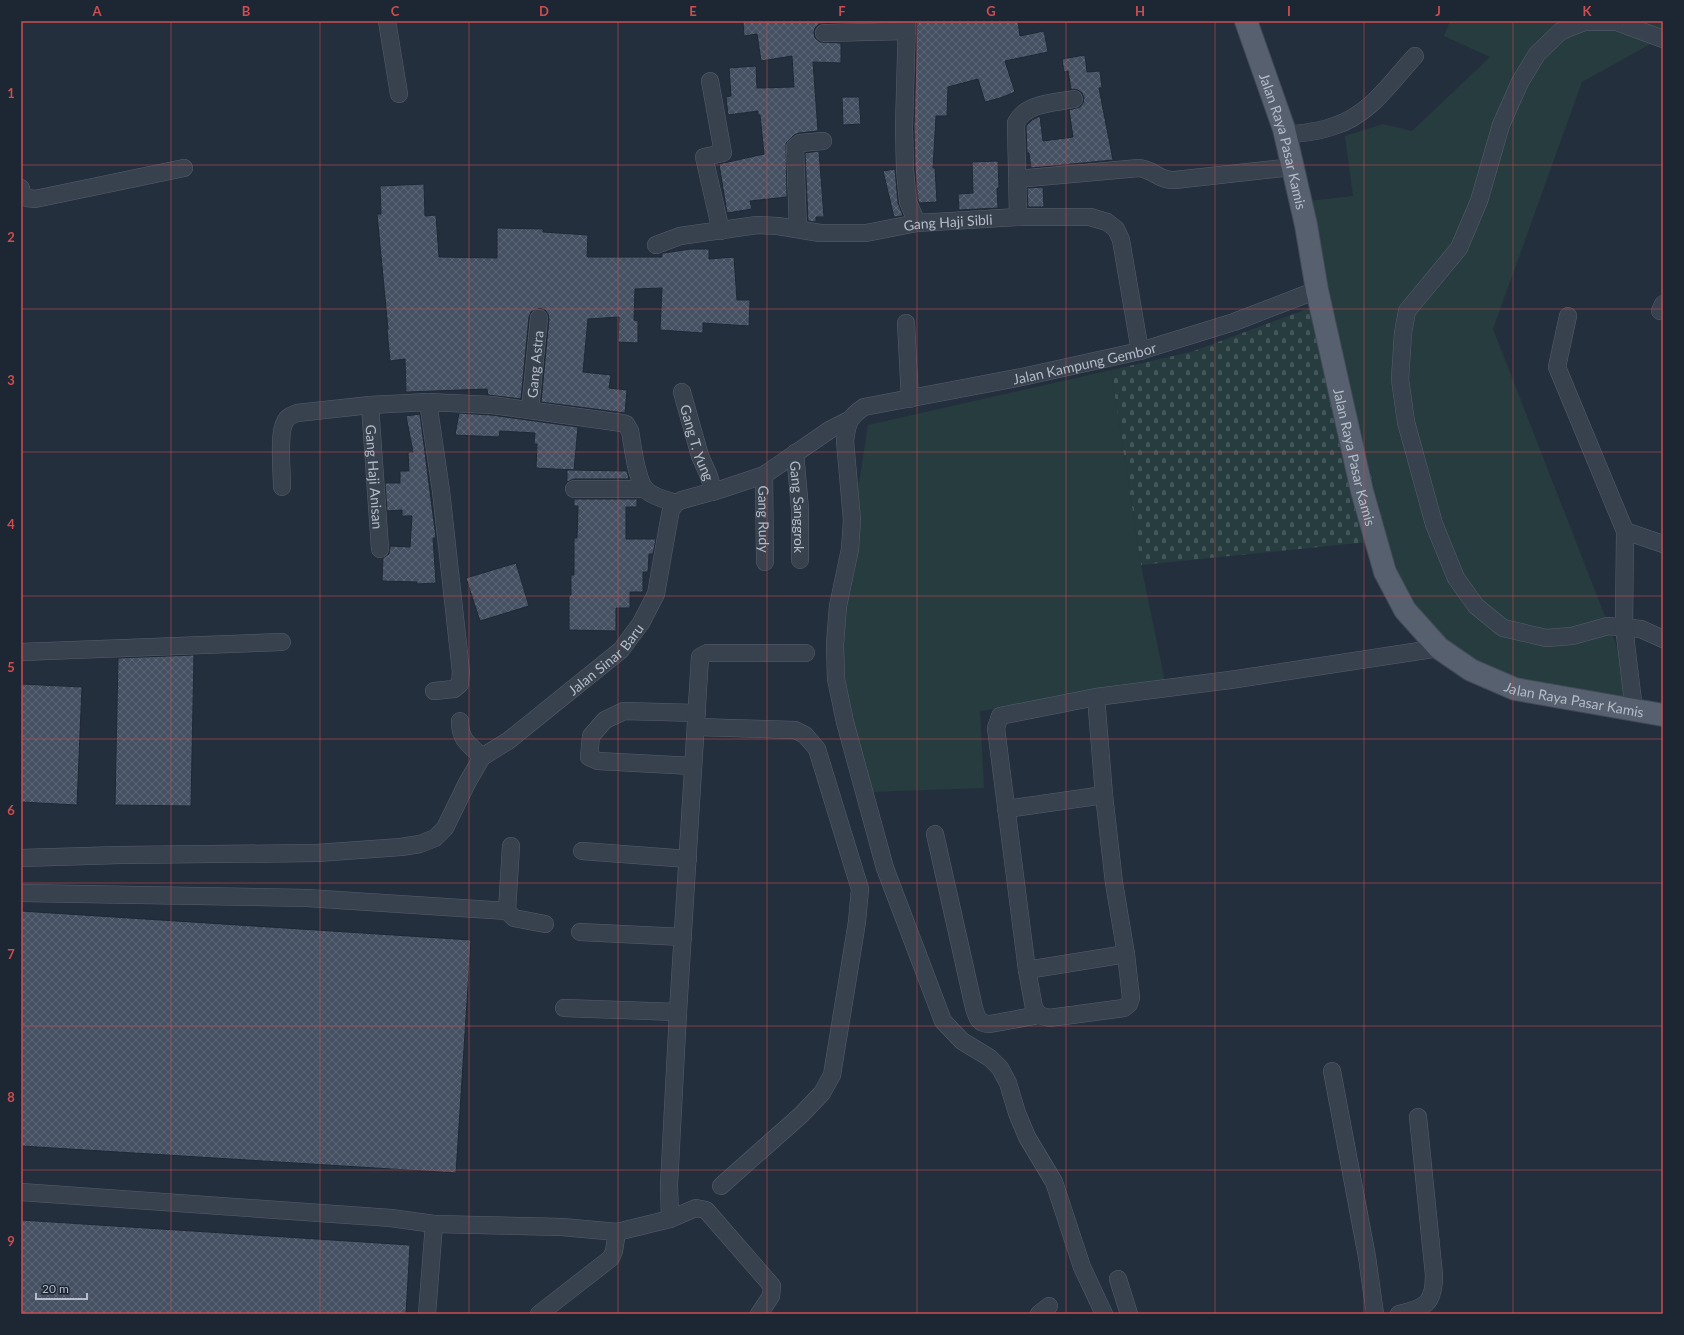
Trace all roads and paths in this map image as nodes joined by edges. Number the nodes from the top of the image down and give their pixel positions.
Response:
1 (388, 21) edge
2 (1246, 21) edge
3 (907, 26) edge
4 (824, 34) dead end
5 (1663, 39) edge
6 (1415, 56) dead end
7 (710, 81) dead end
8 (399, 94) dead end
9 (1074, 98) dead end
10 (1285, 135) junction
11 (823, 141) dead end
12 (1293, 167) junction
13 (184, 168) dead end
14 (1017, 179) junction
15 (21, 188) edge
16 (1018, 217) junction
17 (917, 223) junction
18 (798, 229) junction
19 (721, 231) junction
20 (656, 245) dead end
21 (1317, 290) junction
22 (1568, 316) dead end
23 (539, 318) dead end
24 (906, 322) dead end
25 (1140, 351) junction
26 (682, 392) dead end
27 (910, 399) junction
28 (428, 402) junction
29 (370, 405) junction
30 (530, 410) junction
31 (850, 420) junction
32 (795, 454) junction
33 (764, 475) junction
34 (282, 487) dead end
35 (574, 489) dead end
36 (645, 489) junction
37 (713, 492) junction
38 (676, 503) junction
39 (1625, 531) junction
40 (1663, 544) edge
41 (380, 549) dead end
42 (800, 560) dead end
43 (765, 562) dead end
44 (1624, 627) junction
45 (1663, 639) edge
46 (282, 642) dead end
47 (1439, 648) junction
48 (21, 652) edge
49 (806, 653) dead end
50 (434, 691) dead end
51 (1096, 697) junction
52 (1634, 710) junction
53 (1663, 715) edge
54 (460, 720) dead end
55 (696, 720) junction
56 (482, 757) junction
57 (693, 766) junction
58 (1104, 796) junction
59 (1006, 809) junction
60 (935, 834) dead end
61 (511, 846) dead end
62 (582, 851) dead end
63 (21, 858) edge
64 (688, 859) junction
65 (21, 893) edge
66 (507, 911) junction
67 (545, 924) dead end
68 (580, 932) dead end
69 (683, 937) junction
70 (1126, 954) junction
71 (1027, 970) junction
72 (564, 1008) dead end
73 (678, 1012) junction
74 (1039, 1015) junction
75 (1332, 1071) dead end
76 (1418, 1117) dead end
77 (721, 1186) dead end
78 (21, 1192) edge
79 (670, 1219) junction
80 (434, 1224) junction
81 (616, 1232) junction
82 (1118, 1279) dead end
83 (427, 1314) edge
84 (539, 1314) edge
85 (759, 1314) edge
86 (1104, 1314) edge
87 (1129, 1314) edge
88 (1375, 1314) edge
89 (1399, 1314) edge

1 - 8 street
2 - 10 main road, Jalan Raya Pasar Kamis
3 - 4 street
3 - 17 street
5 - 44 street
6 - 10 street
7 - 19 street
9 - 14 street
10 - 12 main road, Jalan Raya Pasar Kamis
11 - 18 street
12 - 14 street
12 - 21 main road, Jalan Raya Pasar Kamis
13 - 15 street
14 - 16 street
16 - 17 street, Gang Haji Sibli
16 - 25 street, Gang Haji Sibli
17 - 18 street, Gang Haji Sibli
18 - 19 street, Gang Haji Sibli
19 - 20 street, Gang Haji Sibli
21 - 25 street, Jalan Kampung Gembor
21 - 47 main road, Jalan Raya Pasar Kamis
22 - 39 street
23 - 30 street, Gang Astra
24 - 27 street
25 - 27 street, Jalan Kampung Gembor
26 - 37 street, Gang T. Yung
27 - 31 street, Jalan Kampung Gembor
28 - 29 street
28 - 30 street
28 - 50 street
29 - 34 street
29 - 41 street, Gang Haji Anisan
30 - 36 street
31 - 32 street
31 - 86 street
32 - 33 street
32 - 42 street, Gang Sanggrok
33 - 37 street
33 - 43 street, Gang Rudy
35 - 36 street
36 - 38 street
37 - 38 street
38 - 56 street, Jalan Sinar Baru
39 - 40 street
39 - 44 street
44 - 45 street
44 - 52 street
46 - 48 street
47 - 51 street
47 - 52 main road, Jalan Raya Pasar Kamis
49 - 55 street
51 - 58 street
51 - 59 street
52 - 53 main road, Jalan Raya Pasar Kamis
54 - 56 street
55 - 57 street
55 - 57 street
55 - 77 street
56 - 63 street, Jalan Sinar Baru
57 - 64 street
58 - 59 street
58 - 70 street
59 - 71 street
60 - 74 street
61 - 66 street
62 - 64 street
64 - 69 street
65 - 66 street
66 - 67 street
68 - 69 street
69 - 73 street
70 - 71 street
70 - 74 street
71 - 74 street
72 - 73 street
73 - 79 street
75 - 88 street
76 - 89 street
78 - 80 street
79 - 81 street
79 - 85 street
80 - 81 street
80 - 83 street
81 - 84 street
82 - 87 street

